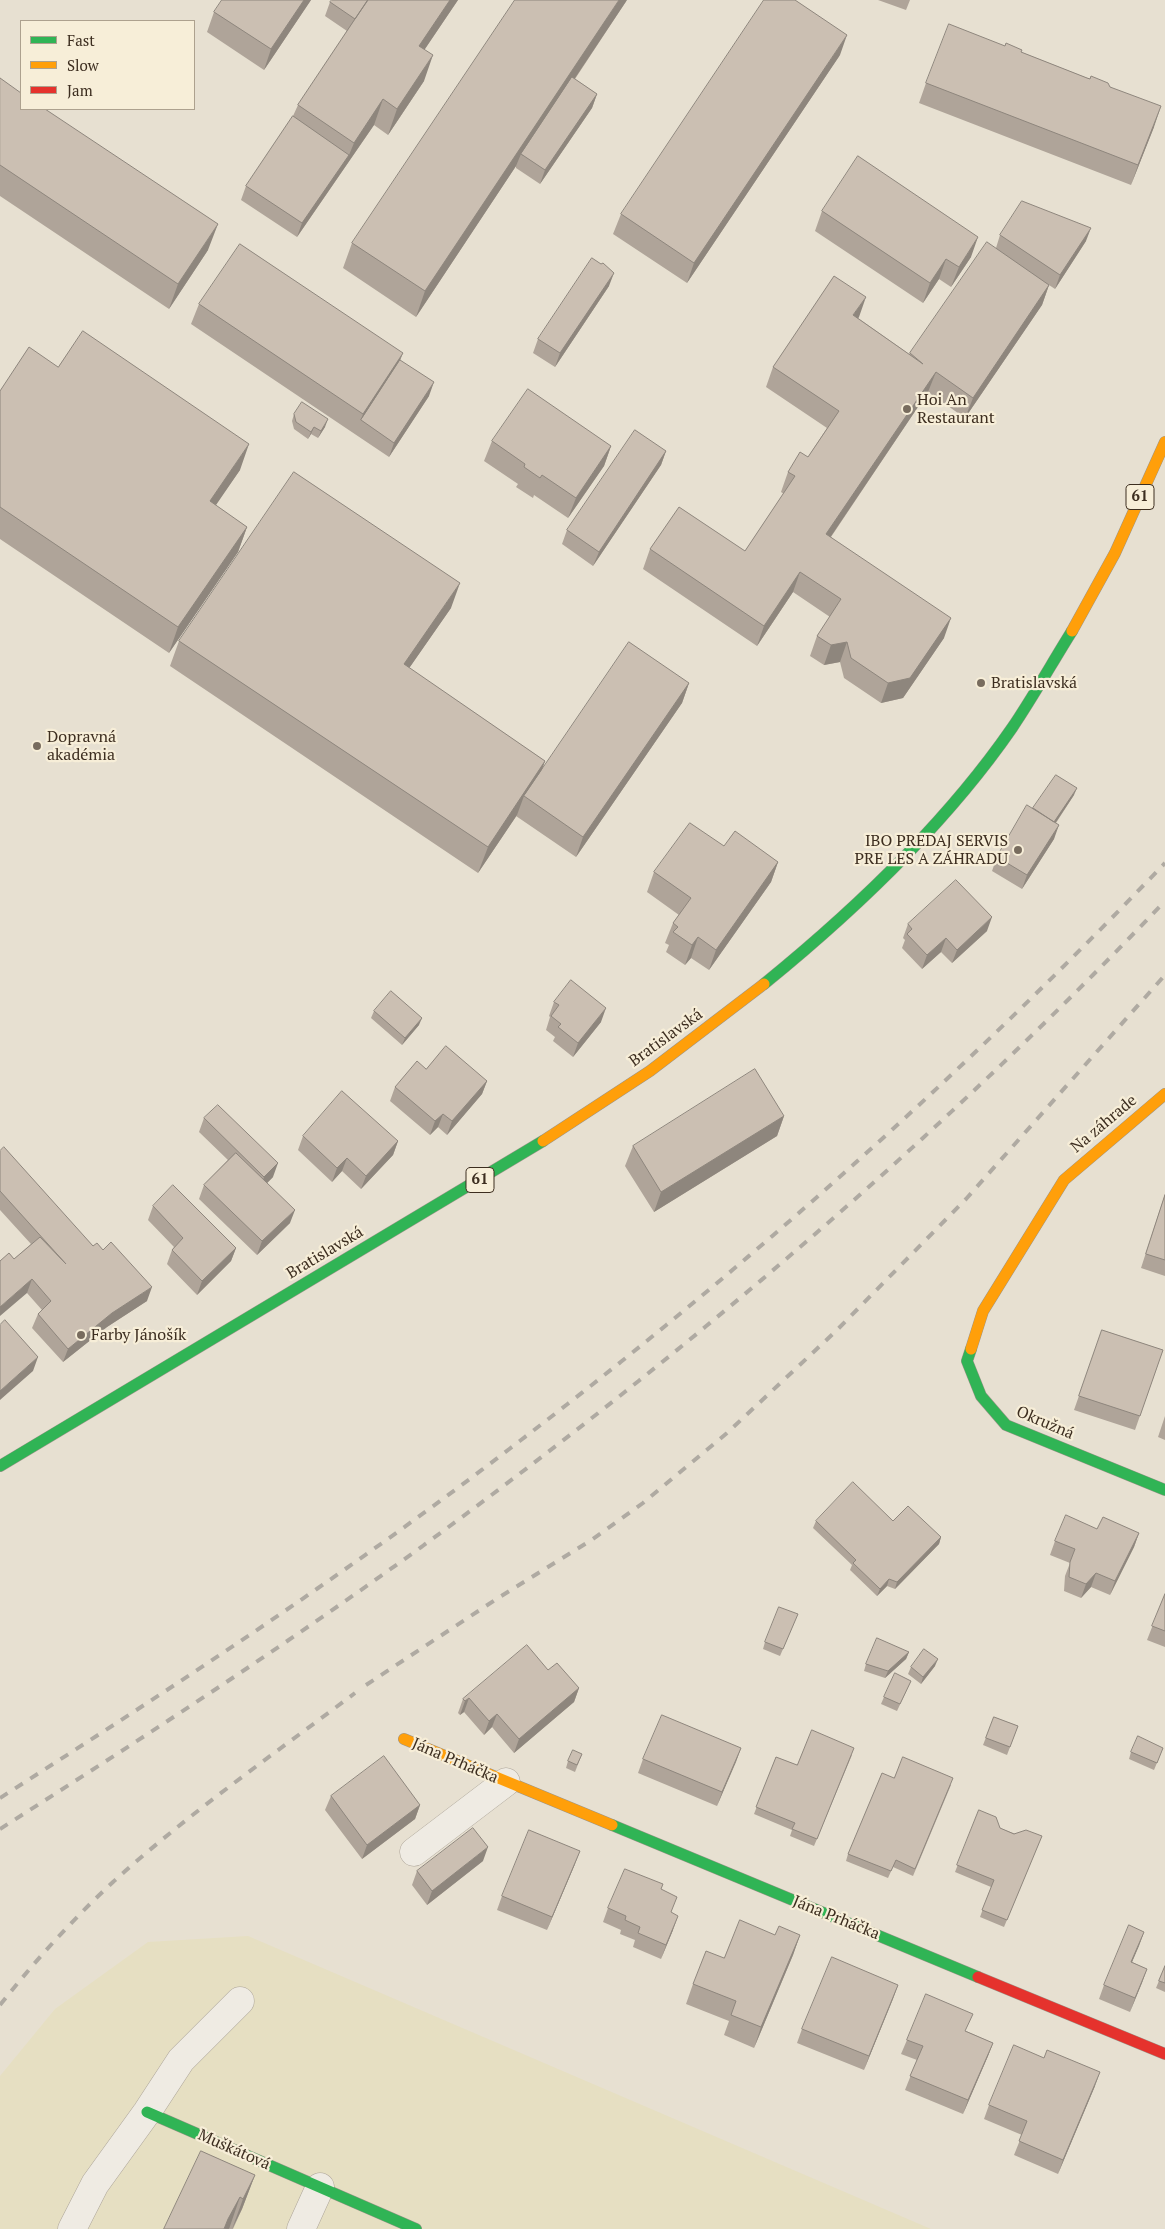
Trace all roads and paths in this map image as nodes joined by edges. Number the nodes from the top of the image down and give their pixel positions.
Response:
1 (1165, 442) edge
2 (1165, 1094) edge
3 (1064, 1180) joint
4 (0, 1466) edge
5 (1165, 1490) edge
6 (404, 1739) dead end
7 (506, 1782) junction
8 (414, 1852) dead end
9 (240, 2001) dead end
10 (1165, 2054) edge
11 (147, 2112) junction
12 (320, 2187) junction
13 (72, 2229) edge
14 (301, 2229) edge
15 (416, 2229) edge

1 - 4 street, Bratislavská / 61
2 - 3 street, Na záhrade
3 - 5 street, Okružná
6 - 7 street, Jána Prháčka
7 - 8 street, Jána Prháčka
7 - 10 street, Jána Prháčka
9 - 11 street
11 - 12 street, Muškátová
11 - 13 street
12 - 14 street
12 - 15 street, Muškátová

